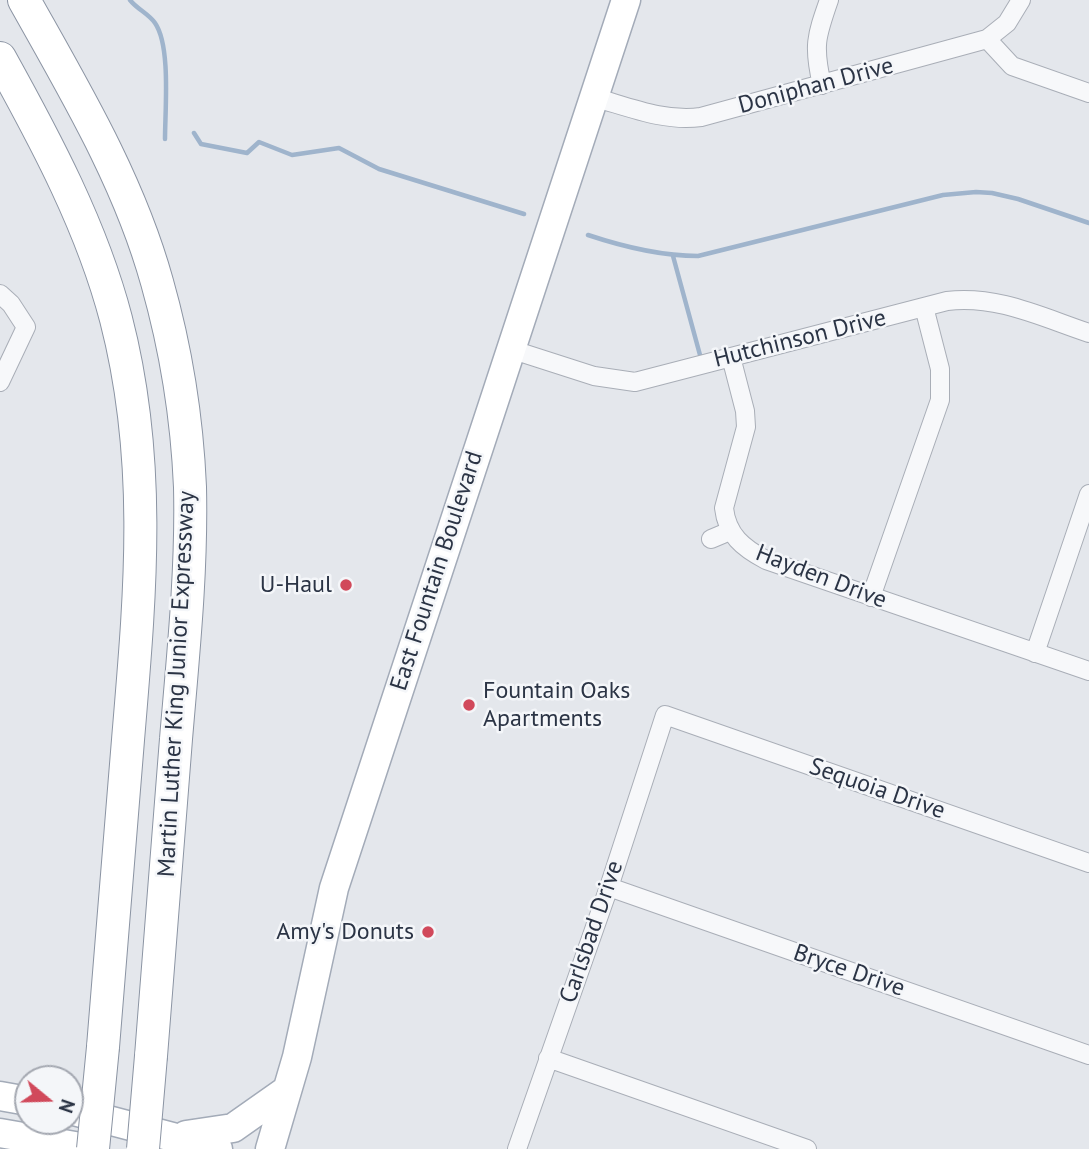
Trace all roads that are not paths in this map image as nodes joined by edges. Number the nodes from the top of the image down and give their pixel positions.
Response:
1 (24, 0) edge
2 (626, 0) edge
3 (829, 0) edge
4 (1021, 0) edge
5 (987, 39) junction
6 (0, 58) edge
7 (0, 75) edge
8 (822, 85) junction
9 (1089, 93) edge
10 (593, 97) junction
11 (36, 124) junction
12 (0, 294) edge
13 (924, 307) junction
14 (1089, 333) edge
15 (510, 349) junction
16 (731, 357) junction
17 (0, 382) edge
18 (1089, 494) edge
19 (730, 531) junction
20 (710, 539) dead end
21 (871, 597) junction
22 (1035, 653) junction
23 (1089, 671) edge
24 (665, 715) joint
25 (1089, 863) edge
26 (609, 887) junction
27 (1089, 1055) edge
28 (548, 1058) junction
29 (288, 1090) junction
30 (84, 1114) edge
31 (0, 1133) edge
32 (173, 1136) junction
33 (93, 1149) edge
34 (143, 1149) edge
35 (218, 1149) edge
36 (270, 1149) edge
37 (517, 1149) edge
38 (807, 1149) edge

1 - 34 highway, Martin Luther King Junior Expressway, bridge
2 - 10 main road, East Fountain Boulevard
3 - 8 street
4 - 5 street, Doniphan Drive
5 - 8 street, Doniphan Drive
5 - 9 street
6 - 11 highway, Martin Luther King Junior Expressway
7 - 11 highway
8 - 10 street, Doniphan Drive
10 - 15 main road, East Fountain Boulevard
11 - 33 highway, Martin Luther King Junior Expressway, bridge
12 - 17 street
13 - 14 street, Hutchinson Drive
13 - 16 street, Hutchinson Drive
13 - 21 street
15 - 16 street, Hutchinson Drive
15 - 29 main road, East Fountain Boulevard
16 - 19 street, Hayden Drive
18 - 22 street
19 - 20 street
19 - 21 street, Hayden Drive
21 - 22 street, Hayden Drive
22 - 23 street, Hayden Drive
24 - 25 street, Sequoia Drive
24 - 26 street, Carlsbad Drive
26 - 27 street, Bryce Drive
26 - 28 street, Carlsbad Drive
28 - 37 street, Carlsbad Drive
28 - 38 street
29 - 32 main road
29 - 36 main road, East Fountain Boulevard
30 - 32 main road
31 - 33 main road
32 - 35 main road

